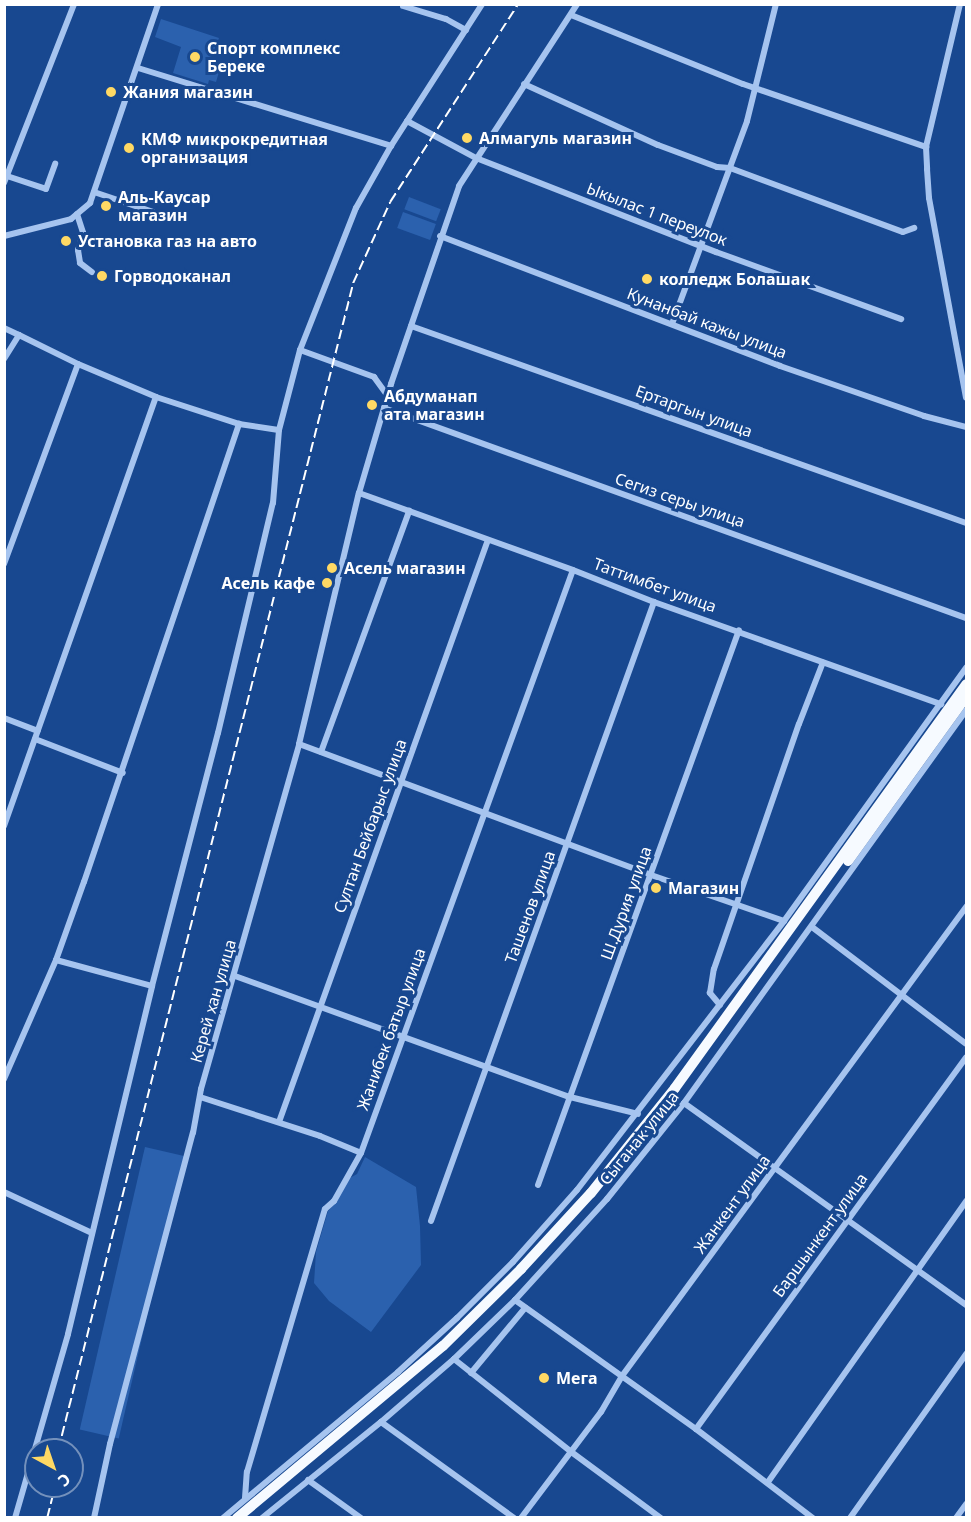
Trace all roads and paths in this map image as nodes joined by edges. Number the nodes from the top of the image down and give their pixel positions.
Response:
1 (74, 4) edge
2 (158, 4) edge
3 (482, 4) edge
4 (577, 4) edge
5 (776, 4) edge
6 (960, 4) edge
7 (403, 6) edge
8 (571, 15) junction
9 (466, 30) junction
10 (138, 68) junction
11 (524, 84) junction
12 (755, 88) junction
13 (407, 121) junction
14 (391, 146) junction
15 (926, 147) junction
16 (477, 158) junction
17 (55, 165) dead end
18 (730, 168) junction
19 (6, 179) edge
20 (94, 192) junction
21 (153, 212) dead end
22 (77, 214) junction
23 (914, 228) dead end
24 (4, 236) edge
25 (440, 236) junction
26 (701, 246) junction
27 (92, 272) dead end
28 (901, 320) dead end
29 (672, 324) junction
30 (411, 326) junction
31 (4, 328) edge
32 (19, 335) junction
33 (300, 350) junction
34 (4, 359) edge
35 (78, 364) junction
36 (387, 395) junction
37 (156, 397) junction
38 (966, 398) edge
39 (384, 408) junction
40 (239, 424) junction
41 (966, 427) edge
42 (279, 430) junction
43 (359, 493) junction
44 (409, 511) junction
45 (966, 523) edge
46 (488, 540) junction
47 (4, 564) edge
48 (573, 570) junction
49 (654, 602) junction
50 (966, 618) edge
51 (739, 630) junction
52 (823, 662) junction
53 (966, 668) edge
54 (966, 684) edge
55 (966, 697) edge
56 (941, 704) junction
57 (966, 711) edge
58 (4, 718) edge
59 (38, 731) junction
60 (35, 739) junction
61 (299, 744) junction
62 (321, 752) junction
63 (123, 773) junction
64 (400, 782) junction
65 (485, 814) junction
66 (4, 826) edge
67 (567, 844) junction
68 (651, 875) junction
69 (737, 905) junction
70 (966, 907) edge
71 (784, 921) junction
72 (812, 927) junction
73 (56, 960) junction
74 (234, 976) junction
75 (152, 986) junction
76 (902, 996) junction
77 (720, 1005) junction
78 (320, 1006) junction
79 (404, 1037) junction
80 (966, 1044) edge
81 (966, 1058) edge
82 (485, 1066) junction
83 (4, 1079) edge
84 (200, 1097) junction
85 (570, 1097) junction
86 (684, 1103) junction
87 (638, 1113) junction
88 (279, 1122) junction
89 (361, 1153) junction
90 (775, 1168) junction
91 (538, 1185) dead end
92 (4, 1192) edge
93 (966, 1201) edge
94 (846, 1220) junction
95 (431, 1221) dead end
96 (92, 1233) junction
97 (916, 1270) junction
98 (515, 1300) junction
99 (966, 1305) edge
100 (525, 1308) junction
101 (966, 1354) edge
102 (454, 1359) junction
103 (471, 1373) junction
104 (622, 1376) junction
105 (381, 1422) junction
106 (696, 1429) junction
107 (570, 1451) junction
108 (308, 1480) junction
109 (768, 1482) junction
110 (245, 1498) junction
111 (966, 1504) edge
112 (263, 1517) edge
113 (15, 1518) edge
114 (94, 1518) edge
115 (223, 1518) edge
116 (237, 1518) edge
117 (248, 1518) edge
118 (361, 1518) edge
119 (514, 1518) edge
120 (521, 1518) edge
121 (661, 1518) edge
122 (813, 1518) edge
123 (850, 1518) edge
124 (957, 1518) edge

1 - 19 street
2 - 10 street
3 - 9 street
4 - 8 street, Керей хан улица
5 - 12 street
6 - 15 street
7 - 9 street
8 - 11 street, Керей хан улица
8 - 12 street
9 - 13 street
10 - 14 street
10 - 20 street
11 - 16 street, Керей хан улица
11 - 18 street
12 - 15 street
12 - 18 street
13 - 14 street
13 - 16 street, Ыкылас 1 переулок
14 - 33 street
15 - 38 street
16 - 25 street, Керей хан улица
16 - 26 street, Ыкылас 1 переулок
17 - 19 street
18 - 23 street
18 - 26 street
20 - 21 street
20 - 22 street
22 - 24 street
22 - 27 street
25 - 29 street, Кунанбай кажы улица
25 - 30 street, Керей хан улица
26 - 28 street, Ыкылас 1 переулок
26 - 29 street
29 - 41 street, Кунанбай кажы улица
30 - 36 street, Керей хан улица
30 - 45 street, Ертаргын улица
31 - 32 street
32 - 34 street
32 - 35 street
33 - 36 street
33 - 42 street
35 - 37 street
35 - 47 street
36 - 39 street, Керей хан улица
37 - 40 street
37 - 59 street
39 - 43 street, Керей хан улица
39 - 50 street, Сегиз серы улица
40 - 42 street
40 - 63 street
42 - 75 street
43 - 44 street, Таттимбет улица
43 - 61 street, Керей хан улица
44 - 46 street, Таттимбет улица
44 - 62 street
46 - 48 street, Таттимбет улица
46 - 64 street, Султан Бейбарыс улица
48 - 49 street, Таттимбет улица
48 - 65 street, Жанибек батыр улица
49 - 51 street, Таттимбет улица
49 - 67 street, Ташенов улица
51 - 52 street, Таттимбет улица
51 - 68 street, Ш.Дурия улица
52 - 56 street, Таттимбет улица
52 - 69 street
53 - 56 street
54 - 116 highway
55 - 117 highway
56 - 71 street
57 - 72 street, Сыганак улица
58 - 59 street
59 - 60 street
60 - 63 street
60 - 66 street
61 - 62 street
61 - 74 street, Керей хан улица
62 - 64 street
63 - 73 street
64 - 65 street
64 - 78 street, Султан Бейбарыс улица
65 - 67 street
65 - 79 street, Жанибек батыр улица
67 - 68 street
67 - 82 street, Ташенов улица
68 - 69 street
68 - 85 street, Ш.Дурия улица
69 - 71 street
69 - 77 street
70 - 76 street, Жанкент улица
71 - 77 street
72 - 76 street
72 - 86 street, Сыганак улица
73 - 75 street
73 - 83 street
74 - 78 street
74 - 84 street, Керей хан улица
75 - 96 street
76 - 80 street
76 - 90 street, Жанкент улица
77 - 87 street
78 - 79 street
78 - 88 street, Султан Бейбарыс улица
79 - 82 street
79 - 89 street, Жанибек батыр улица
81 - 94 street, Баршынкент улица
82 - 85 street
82 - 95 street, Ташенов улица
84 - 88 street
84 - 114 street, Керей хан улица
85 - 87 street
85 - 91 street, Ш.Дурия улица
86 - 90 street
86 - 98 street, Сыганак улица
87 - 110 street
88 - 89 street
89 - 110 street, Жанибек батыр улица
90 - 94 street
90 - 104 street, Жанкент улица
92 - 96 street
93 - 97 street
94 - 97 street
94 - 106 street, Баршынкент улица
96 - 113 street
97 - 99 street
97 - 109 street
98 - 100 street
98 - 102 street, Сыганак улица
100 - 103 street
100 - 104 street
101 - 123 street
102 - 103 street
102 - 105 street, Сыганак улица
103 - 107 street
104 - 106 street
104 - 107 street, Жанкент улица
105 - 108 street, Сыганак улица
105 - 119 street
106 - 109 street
107 - 120 street, Жанкент улица
107 - 121 street
108 - 112 street, Сыганак улица
108 - 118 street
109 - 122 street
110 - 115 street
111 - 124 street

